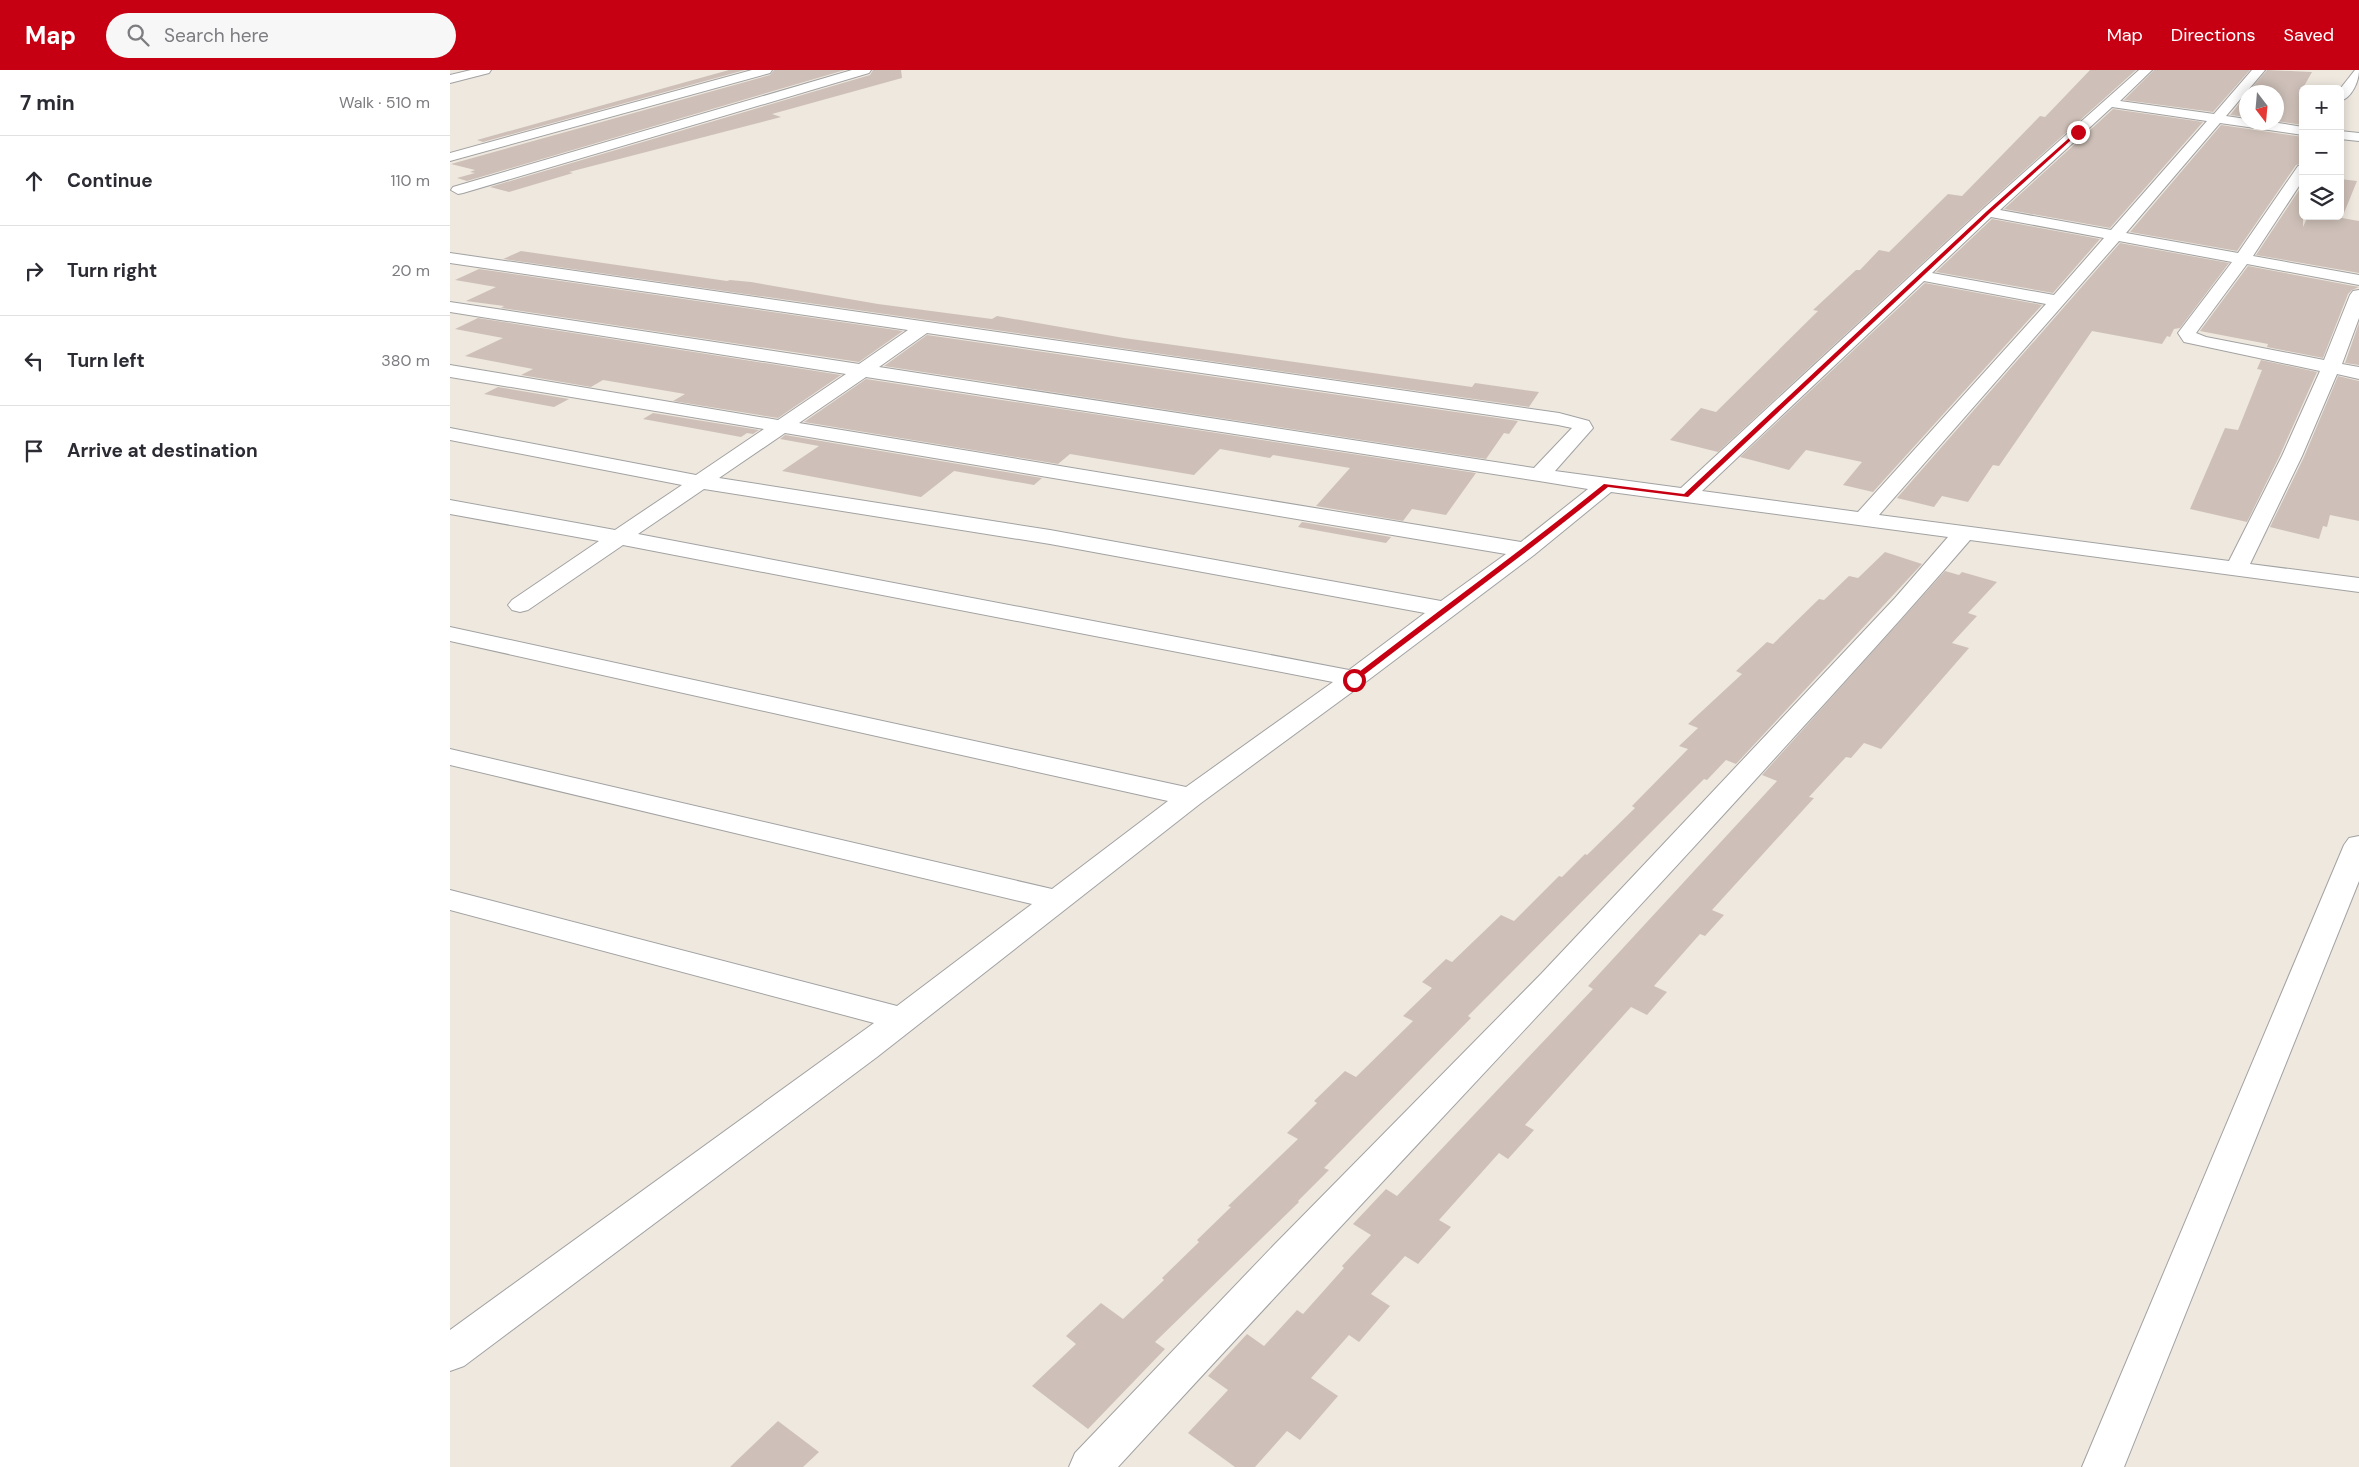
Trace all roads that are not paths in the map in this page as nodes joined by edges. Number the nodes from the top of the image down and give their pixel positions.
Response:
1 (485, 70) edge
2 (766, 70) edge
3 (865, 70) edge
4 (2146, 70) edge
5 (2259, 70) edge
6 (2359, 73) edge
7 (450, 79) edge
8 (2344, 92) edge
9 (2110, 104) junction
10 (2217, 120) junction
11 (2299, 130) edge
12 (2344, 135) edge
13 (2359, 137) edge
14 (450, 157) edge
15 (2299, 175) edge
16 (458, 190) dead end
17 (1988, 212) junction
18 (2115, 236) junction
19 (450, 258) edge
20 (2243, 258) junction
21 (1921, 276) junction
22 (2359, 280) edge
23 (2359, 295) edge
24 (2058, 301) junction
25 (450, 307) edge
26 (922, 328) junction
27 (2332, 367) junction
28 (865, 369) junction
29 (450, 371) edge
30 (2359, 373) edge
31 (782, 425) junction
32 (450, 434) edge
33 (1539, 475) junction
34 (701, 482) junction
35 (1606, 485) junction
36 (1686, 496) junction
37 (450, 508) edge
38 (1863, 520) junction
39 (1963, 534) junction
40 (616, 537) junction
41 (1526, 550) junction
42 (2237, 567) junction
43 (2359, 585) edge
44 (520, 605) dead end
45 (1445, 609) junction
46 (450, 634) edge
47 (1354, 680) junction
48 (450, 757) edge
49 (1191, 797) junction
50 (2359, 845) edge
51 (450, 900) edge
52 (1057, 900) junction
53 (902, 1020) junction
54 (450, 1353) edge
55 (1090, 1467) edge
56 (2104, 1467) edge

1 - 7 street
2 - 14 street
3 - 16 street
4 - 9 street
5 - 10 street
6 - 8 street
9 - 10 street
9 - 17 street
10 - 11 street
10 - 18 street
12 - 13 street
15 - 20 street
17 - 18 street
17 - 21 street
18 - 20 street
18 - 24 street
19 - 26 street
20 - 22 street
20 - 27 street
21 - 24 street
21 - 36 street
23 - 27 street
24 - 38 street
25 - 28 street
26 - 28 street
26 - 33 street
27 - 30 street
27 - 42 street
28 - 31 street
28 - 33 street
29 - 31 street
31 - 34 street
31 - 41 street
32 - 34 street
33 - 35 street
34 - 40 street
34 - 45 street
35 - 36 street
35 - 41 street
36 - 38 street
37 - 40 street
38 - 39 street
39 - 42 street
39 - 55 street
40 - 44 street
40 - 47 street
41 - 45 street
42 - 43 street
45 - 47 street
46 - 49 street
47 - 49 street
48 - 52 street
49 - 52 street
50 - 56 street
51 - 53 street
52 - 53 street
53 - 54 street

